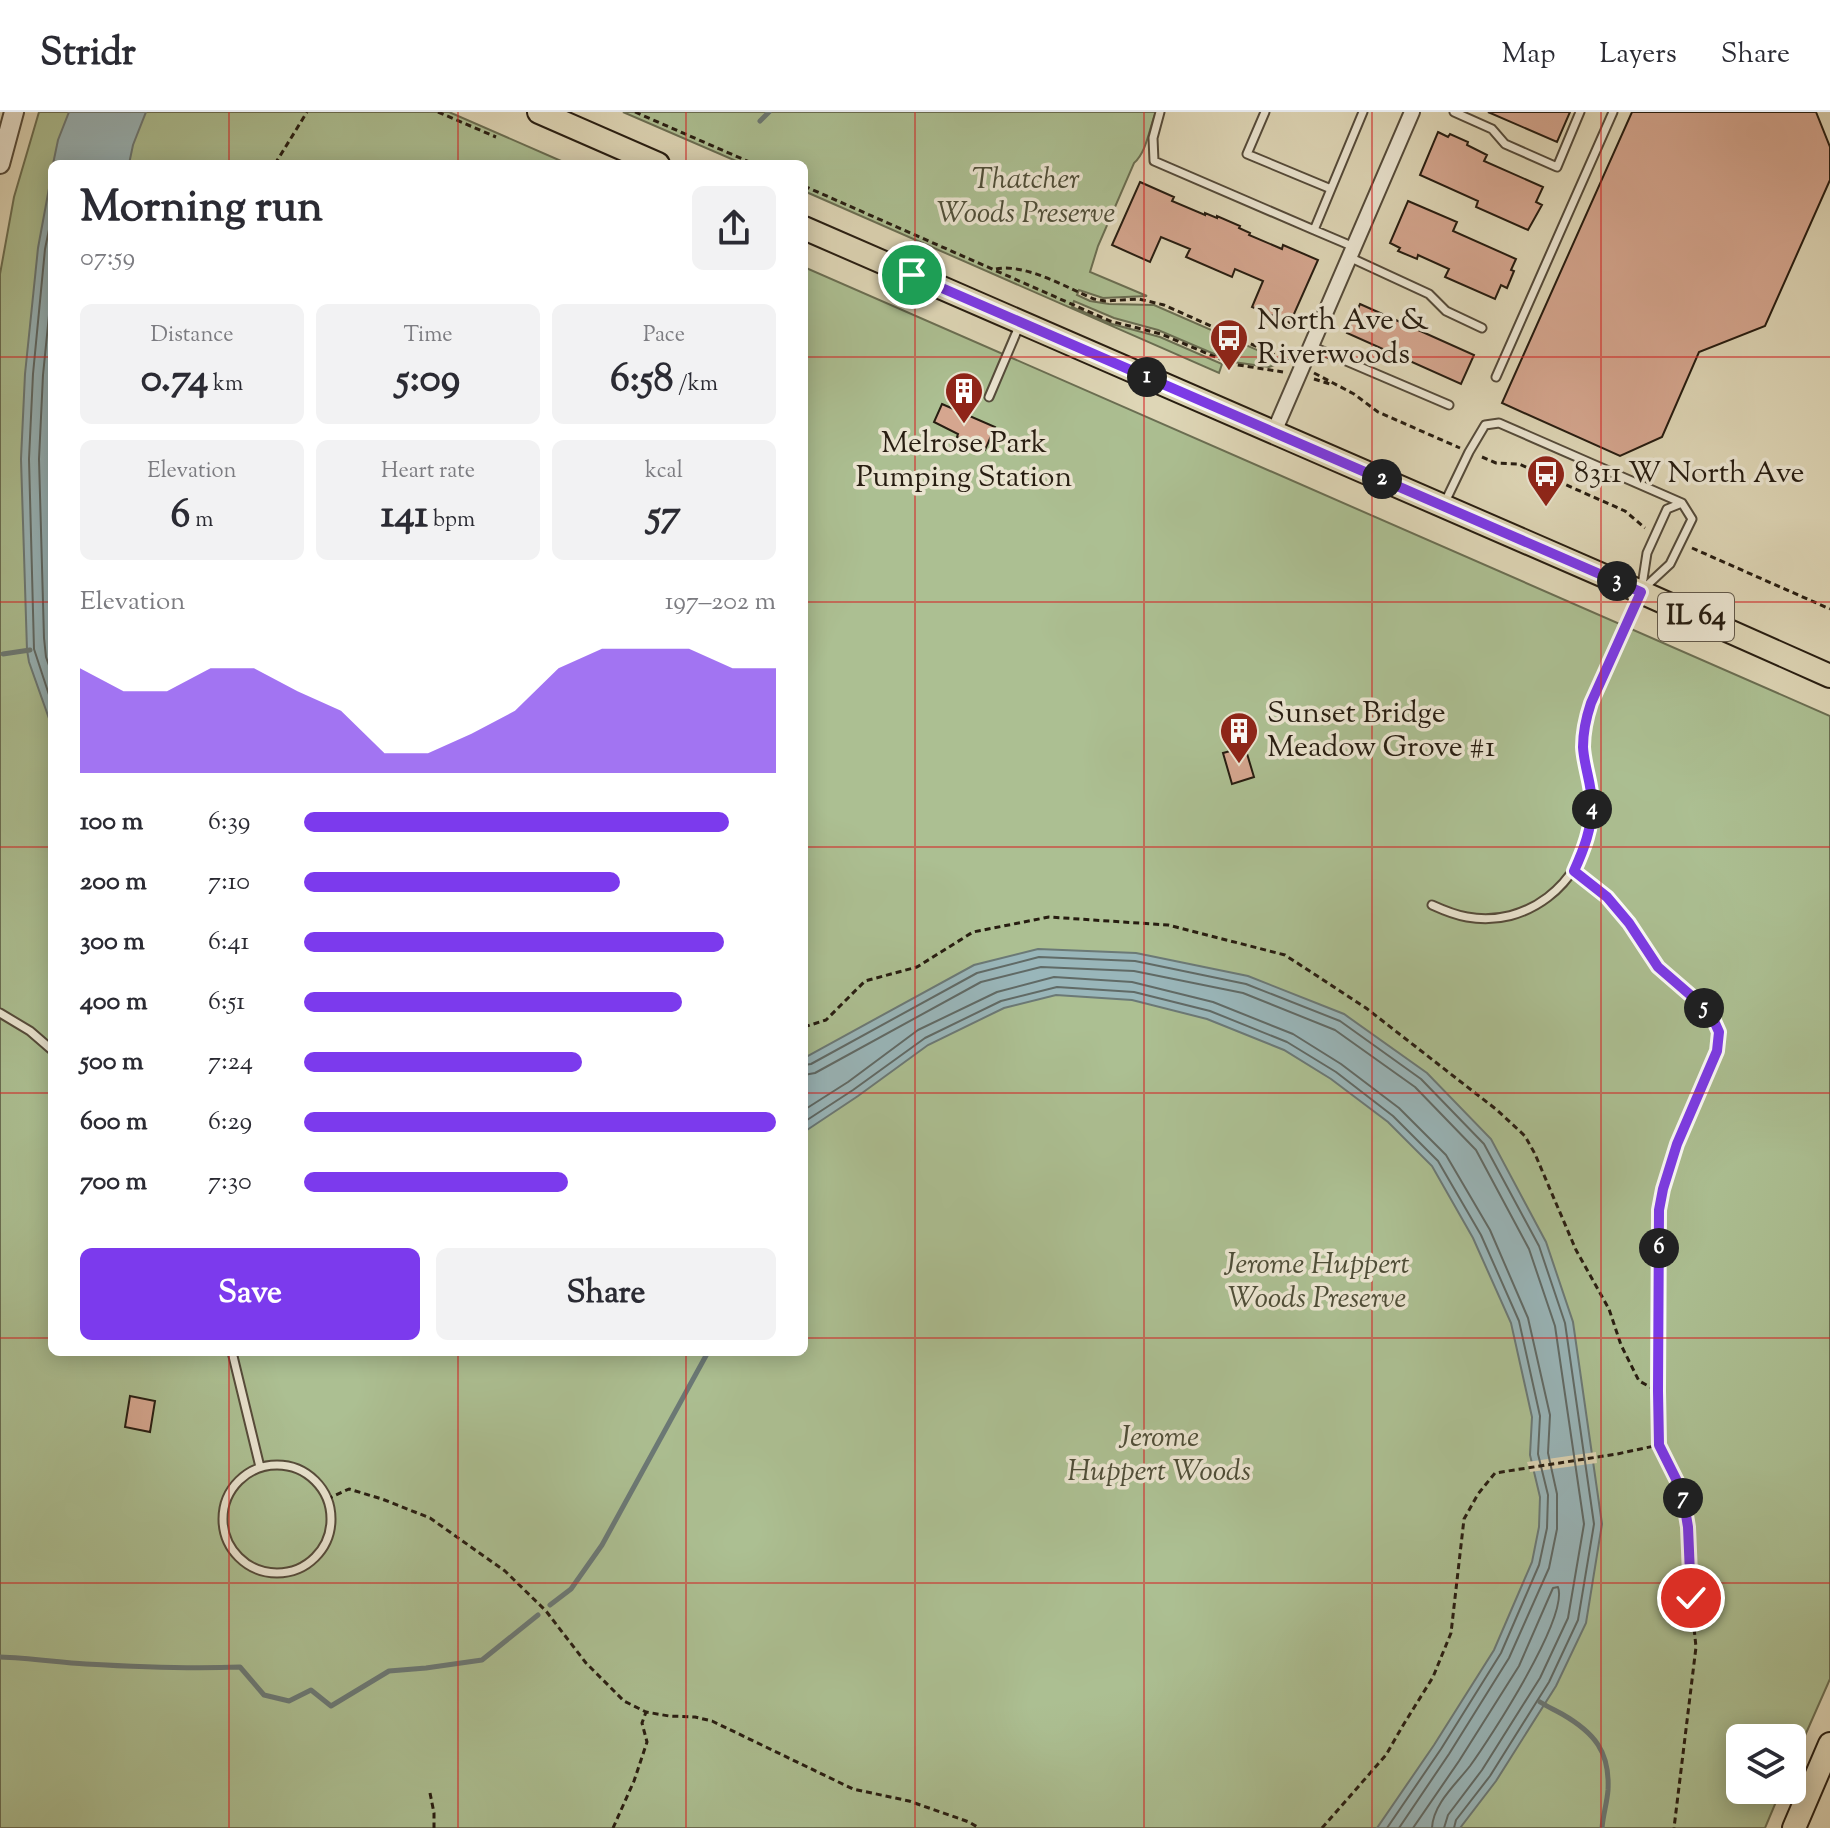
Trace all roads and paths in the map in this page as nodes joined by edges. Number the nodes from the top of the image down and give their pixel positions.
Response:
1 (14, 112) edge
2 (307, 112) edge
3 (438, 112) edge
4 (539, 112) edge
5 (635, 112) edge
6 (1160, 112) edge
7 (1265, 112) edge
8 (1363, 112) edge
9 (1411, 112) edge
10 (1454, 112) edge
11 (1580, 112) edge
12 (1613, 112) edge
13 (496, 137) dead end
14 (277, 160) edge
15 (649, 160) edge
16 (745, 160) edge
17 (0, 164) edge
18 (808, 188) edge
19 (1331, 189) junction
20 (808, 230) edge
21 (1314, 230) junction
22 (1352, 252) junction
23 (996, 269) junction
24 (1021, 322) junction
25 (1482, 328) dead end
26 (1311, 346) junction
27 (1291, 362) dead end
28 (1280, 372) dead end
29 (1313, 372) dead end
30 (1496, 377) dead end
31 (1310, 378) dead end
32 (1335, 385) junction
33 (989, 397) dead end
34 (1449, 405) dead end
35 (1274, 432) junction
36 (1462, 449) dead end
37 (1483, 457) dead end
38 (1682, 503) junction
39 (1443, 506) junction
40 (1646, 529) dead end
41 (1691, 548) dead end
42 (1641, 592) junction
43 (1830, 609) edge
44 (1830, 676) edge
45 (1574, 871) junction
46 (1432, 905) dead end
47 (0, 1013) edge
48 (808, 1026) edge
49 (48, 1047) edge
50 (233, 1356) edge
51 (1658, 1391) junction
52 (1659, 1445) junction
53 (260, 1467) junction
54 (327, 1499) junction
55 (646, 1712) junction
56 (1830, 1744) edge
57 (430, 1793) dead end
58 (434, 1828) edge
59 (613, 1828) edge
60 (979, 1828) edge
61 (1322, 1828) edge
62 (1674, 1828) edge
63 (1794, 1828) edge

1 - 17 street
2 - 14 path
3 - 13 path
4 - 15 main road
5 - 16 path
6 - 21 lane
7 - 19 lane
8 - 19 lane
9 - 22 street
10 - 11 lane
12 - 30 lane
18 - 23 path
19 - 21 lane
20 - 24 main road, IL 64
21 - 22 lane
22 - 25 lane
22 - 26 street
23 - 27 path
23 - 28 path
24 - 33 lane
24 - 35 main road, IL 64
26 - 34 lane
26 - 35 street
29 - 32 path
31 - 32 path
32 - 36 path
35 - 39 main road, IL 64
37 - 40 path
38 - 39 lane
38 - 42 lane
38 - 42 lane
39 - 42 main road, IL 64
41 - 43 path
42 - 44 main road, IL 64
42 - 45 lane
45 - 46 lane
45 - 51 path
47 - 49 lane
48 - 51 path
50 - 53 lane
51 - 52 path
52 - 61 path
52 - 62 path
53 - 54 lane
53 - 54 lane
54 - 55 path
55 - 59 path
55 - 60 path
56 - 63 main road
57 - 58 path

